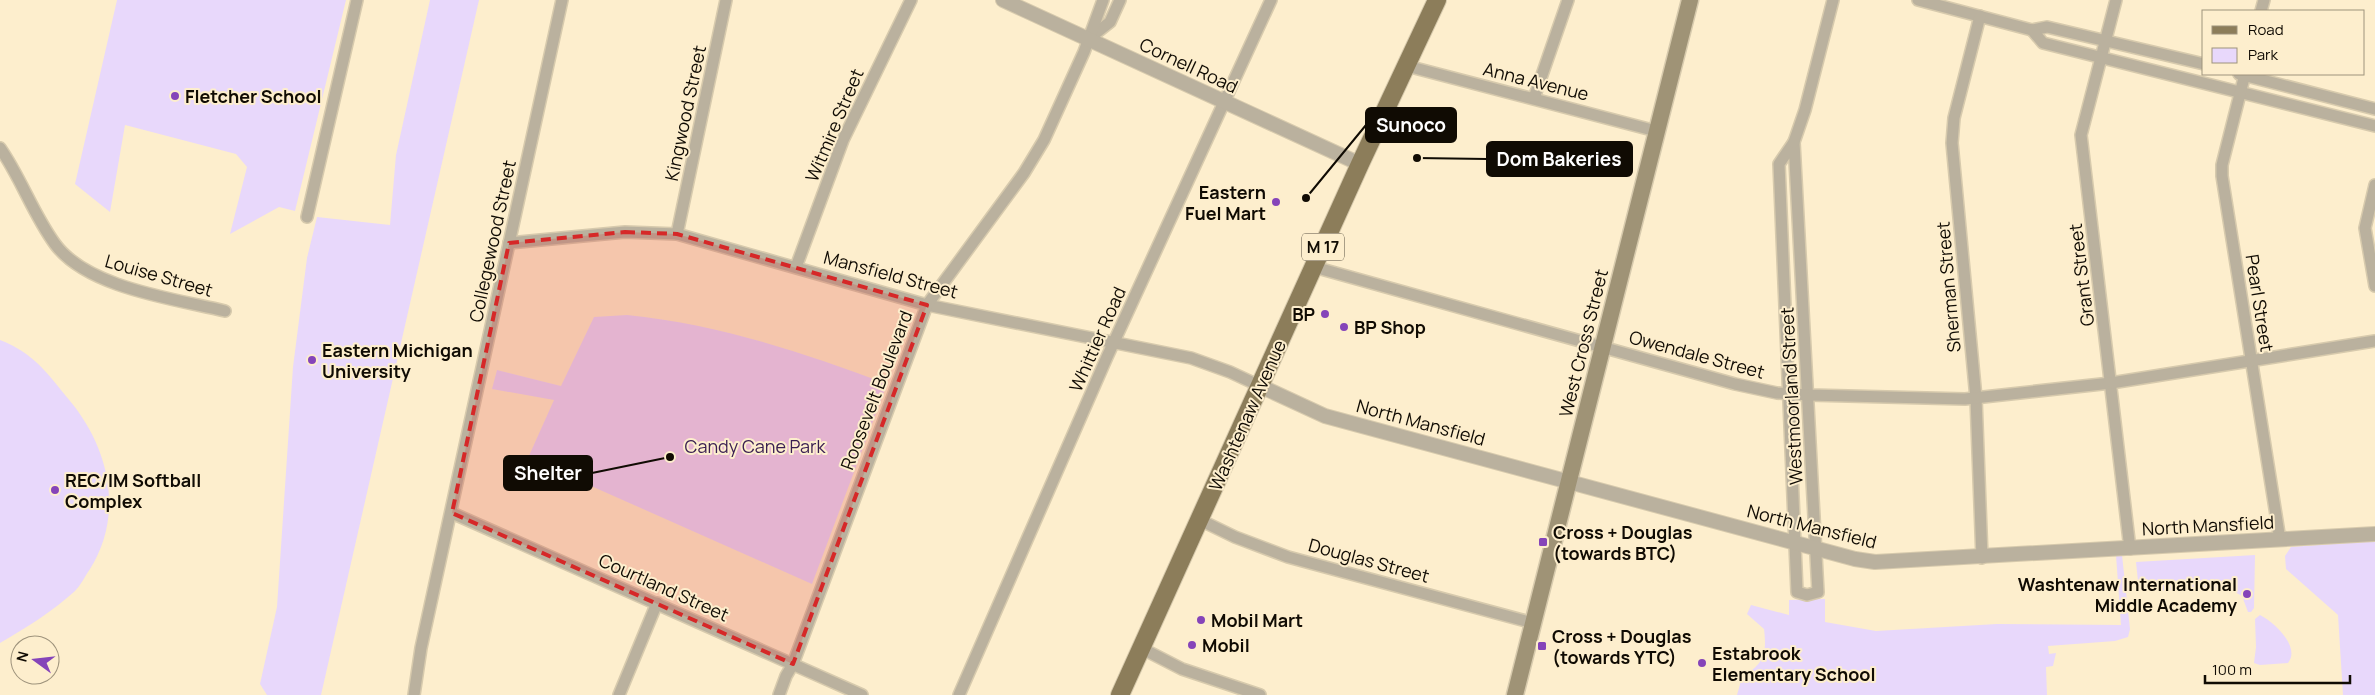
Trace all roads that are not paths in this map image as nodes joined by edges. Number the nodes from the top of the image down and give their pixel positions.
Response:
1 (356, 0) edge
2 (562, 0) edge
3 (726, 0) edge
4 (910, 0) edge
5 (1003, 0) edge
6 (1103, 0) edge
7 (1120, 0) edge
8 (1271, 0) edge
9 (1437, 0) edge
10 (1568, 0) edge
11 (1690, 0) edge
12 (1833, 0) edge
13 (1918, 0) edge
14 (2116, 0) edge
15 (1965, 5) edge
16 (1980, 16) junction
17 (2032, 30) junction
18 (2106, 39) junction
19 (1088, 40) junction
20 (2102, 57) junction
21 (2202, 63) edge
22 (1407, 66) junction
23 (2243, 75) edge
24 (2247, 75) edge
25 (2240, 92) junction
26 (1534, 98) junction
27 (1224, 101) junction
28 (2375, 109) edge
29 (2375, 126) edge
30 (1656, 131) junction
31 (1794, 142) junction
32 (0, 148) edge
33 (1360, 164) junction
34 (2375, 184) edge
35 (307, 217) dead end
36 (677, 234) junction
37 (509, 243) junction
38 (796, 267) junction
39 (1314, 267) junction
40 (2375, 286) edge
41 (927, 305) junction
42 (225, 311) dead end
43 (2375, 341) edge
44 (1114, 342) junction
45 (1602, 348) junction
46 (2252, 362) junction
47 (2111, 383) junction
48 (1260, 386) junction
49 (1789, 394) junction
50 (1809, 395) junction
51 (1976, 398) junction
52 (1568, 481) junction
53 (452, 513) junction
54 (1200, 520) junction
55 (2375, 534) edge
56 (2280, 540) junction
57 (1795, 543) junction
58 (1816, 548) junction
59 (2130, 549) junction
60 (1982, 558) junction
61 (658, 603) junction
62 (1533, 623) junction
63 (1141, 648) junction
64 (793, 664) junction
65 (414, 695) edge
66 (618, 695) edge
67 (779, 695) edge
68 (862, 695) edge
69 (959, 695) edge
70 (1120, 695) edge
71 (1260, 695) edge
72 (1515, 695) edge

1 - 35 street
2 - 37 street, Collegewood Street
3 - 36 street, Kingwood Street
4 - 38 street, Witmire Street
5 - 19 street, Cornell Road
6 - 19 street, Roosevelt Boulevard
7 - 19 street, Roosevelt Boulevard
8 - 27 street, Whittier Road
9 - 22 main road, Washtenaw Avenue / M 17
10 - 26 street
11 - 30 main road, West Cross Street
12 - 31 street, Westmoorland Street
13 - 15 street
14 - 18 street, Grant Street
15 - 16 street
16 - 17 street
16 - 51 street, Sherman Street
17 - 18 street
17 - 20 street
18 - 20 street, Grant Street
18 - 21 street
19 - 27 street, Cornell Road
19 - 41 street, Roosevelt Boulevard
20 - 25 street
20 - 47 street, Grant Street
22 - 26 street, Anna Avenue
22 - 33 main road, Washtenaw Avenue / M 17
23 - 25 street, Pearl Street
24 - 28 street
25 - 29 street
25 - 46 street, Pearl Street
26 - 30 street, Anna Avenue
27 - 33 street, Cornell Road
27 - 44 street, Whittier Road
30 - 45 main road, West Cross Street
31 - 49 street, Westmoorland Street
31 - 50 street, Westmoorland Street
32 - 42 street, Louise Street
33 - 39 main road, Washtenaw Avenue / M 17
34 - 40 street
36 - 37 street, Mansfield Street
36 - 38 street, Mansfield Street
37 - 53 street, Collegewood Street
38 - 41 street, Mansfield Street
39 - 45 street, Owendale Street
39 - 48 main road, Washtenaw Avenue / M 17
41 - 44 street, Mansfield Street
41 - 64 street, Roosevelt Boulevard
43 - 46 street, Owendale Street
44 - 48 street, Mansfield Street
44 - 69 street, Whittier Road
45 - 49 street, Owendale Street
45 - 52 main road, West Cross Street
46 - 47 street, Owendale Street
46 - 56 street, Pearl Street
47 - 51 street, Owendale Street
47 - 59 street, Grant Street
48 - 52 street, North Mansfield
48 - 54 main road, Washtenaw Avenue / M 17
49 - 50 street, Owendale Street
49 - 57 street, Westmoorland Street
50 - 51 street, Owendale Street
50 - 58 street, Westmoorland Street
51 - 60 street, Sherman Street
52 - 57 street, North Mansfield
52 - 62 main road, West Cross Street
53 - 61 street, Courtland Street
53 - 65 street, Collegewood Street
54 - 62 street, Douglas Street
54 - 63 main road, Washtenaw Avenue / M 17
55 - 56 street, North Mansfield
56 - 59 street, North Mansfield
57 - 58 street, North Mansfield
57 - 58 street, Westmoorland Street
58 - 60 street, North Mansfield
59 - 60 street, North Mansfield
61 - 64 street, Courtland Street
61 - 66 street
62 - 72 main road, West Cross Street
63 - 70 main road, Washtenaw Avenue / M 17
63 - 71 street
64 - 67 street, Roosevelt Boulevard
64 - 68 street, Courtland Street

